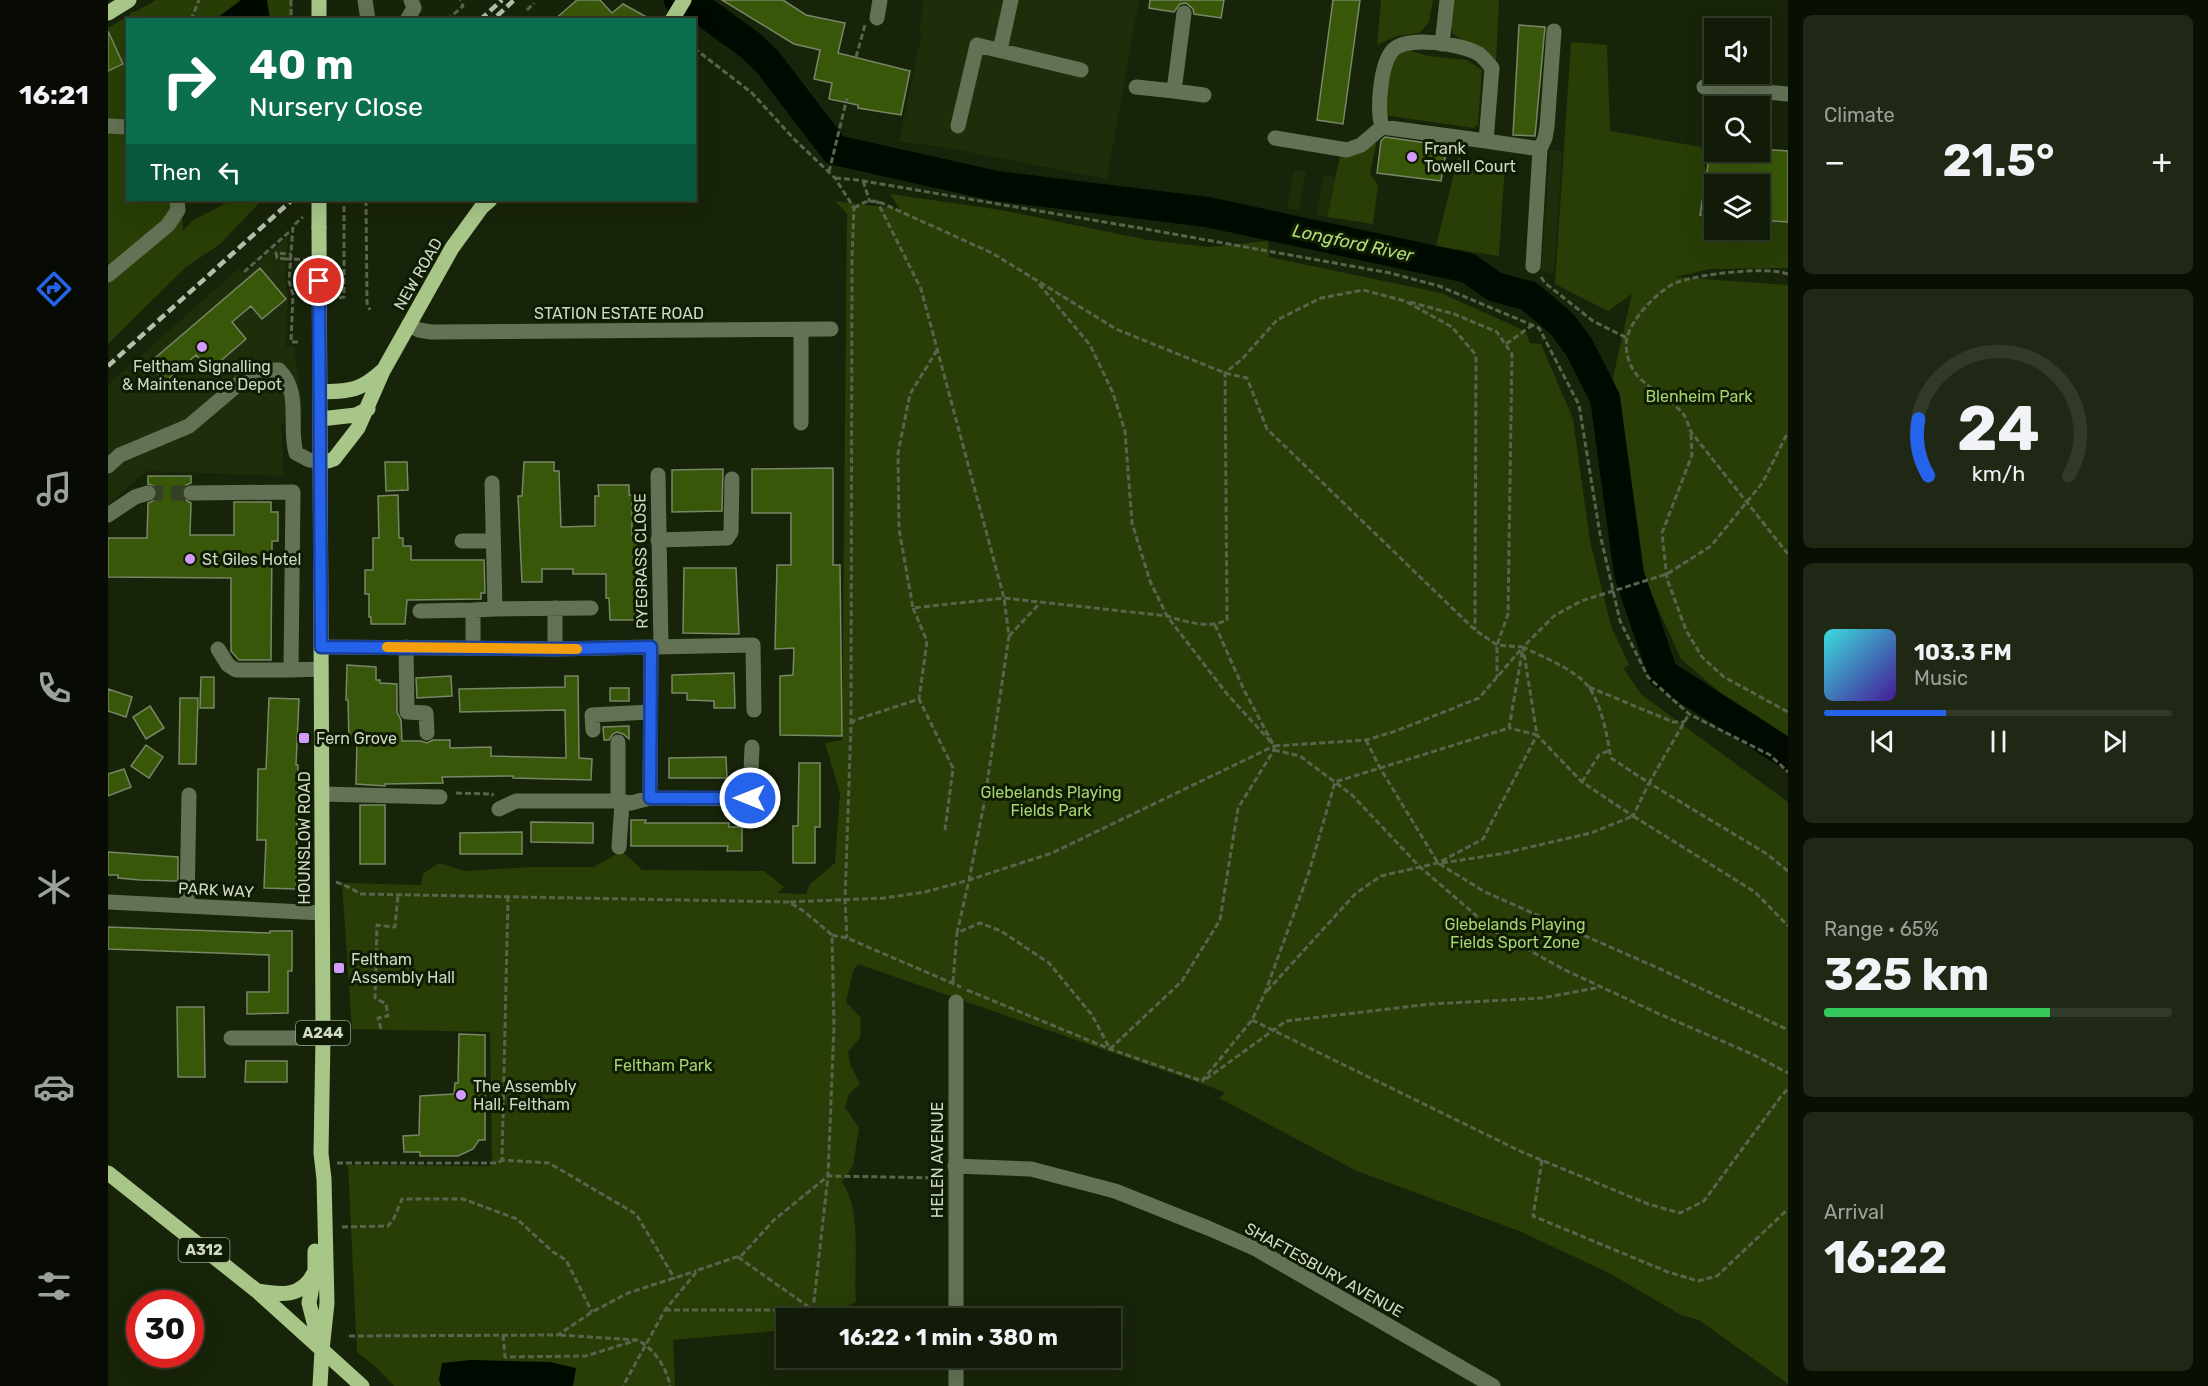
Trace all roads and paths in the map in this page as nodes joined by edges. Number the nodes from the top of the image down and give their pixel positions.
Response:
1 (129, 0) edge
2 (199, 0) edge
3 (291, 0) edge
4 (319, 0) edge
5 (365, 0) edge
6 (411, 0) edge
7 (460, 0) edge
8 (684, 0) edge
9 (880, 0) edge
10 (1011, 0) edge
11 (1447, 0) edge
12 (534, 3) dead end
13 (527, 10) dead end
14 (108, 12) edge
15 (1184, 13) dead end
16 (192, 18) edge
17 (291, 18) edge
18 (319, 18) edge
19 (368, 18) edge
20 (408, 18) edge
21 (449, 18) edge
22 (673, 18) edge
23 (877, 18) joint
24 (1554, 31) dead end
25 (1442, 44) junction
26 (696, 50) edge
27 (1000, 50) junction
28 (856, 57) dead end
29 (1081, 70) dead end
30 (1136, 87) dead end
31 (1704, 87) dead end
32 (1174, 91) junction
33 (1788, 94) edge
34 (1204, 95) dead end
35 (847, 98) dead end
36 (108, 126) edge
37 (958, 126) dead end
38 (126, 127) edge
39 (1382, 127) junction
40 (1275, 138) dead end
41 (1486, 141) junction
42 (1540, 149) junction
43 (829, 172) junction
44 (835, 178) junction
45 (862, 181) junction
46 (177, 201) edge
47 (319, 201) edge
48 (344, 201) edge
49 (366, 201) edge
50 (489, 201) edge
51 (877, 201) junction
52 (870, 202) junction
53 (854, 208) junction
54 (308, 213) dead end
55 (293, 231) junction
56 (291, 254) junction
57 (294, 259) dead end
58 (1533, 266) joint
59 (244, 272) dead end
60 (1788, 274) edge
61 (108, 275) edge
62 (1037, 282) junction
63 (339, 298) dead end
64 (1406, 301) junction
65 (370, 310) dead end
66 (1534, 324) junction
67 (409, 325) junction
68 (801, 329) junction
69 (831, 329) dead end
70 (1627, 338) junction
71 (298, 342) dead end
72 (1505, 345) junction
73 (937, 350) junction
74 (383, 370) junction
75 (1225, 373) junction
76 (320, 392) junction
77 (368, 409) junction
78 (320, 419) junction
79 (801, 423) dead end
80 (1691, 432) junction
81 (1788, 432) edge
82 (320, 461) junction
83 (108, 466) edge
84 (658, 475) dead end
85 (732, 479) dead end
86 (492, 483) dead end
87 (148, 494) tunnel mouth
88 (191, 494) tunnel mouth
89 (1747, 502) junction
90 (108, 514) edge
91 (658, 540) junction
92 (462, 541) dead end
93 (494, 542) junction
94 (1788, 554) edge
95 (1666, 574) junction
96 (1615, 589) junction
97 (1004, 598) junction
98 (1040, 603) junction
99 (555, 608) junction
100 (591, 608) dead end
101 (913, 608) junction
102 (495, 609) junction
103 (472, 610) junction
104 (420, 611) dead end
105 (1167, 616) junction
106 (1215, 626) junction
107 (1475, 630) junction
108 (1009, 636) junction
109 (1497, 645) junction
110 (321, 647) junction
111 (406, 647) junction
112 (656, 647) junction
113 (1523, 647) junction
114 (218, 648) dead end
115 (473, 648) junction
116 (555, 649) junction
117 (321, 669) junction
118 (291, 670) junction
119 (1497, 677) junction
120 (1588, 686) junction
121 (919, 699) junction
122 (753, 710) dead end
123 (650, 712) junction
124 (1788, 712) edge
125 (1689, 714) junction
126 (1685, 723) junction
127 (851, 724) junction
128 (1509, 728) junction
129 (592, 730) dead end
130 (427, 733) dead end
131 (1537, 735) junction
132 (1366, 740) junction
133 (618, 742) dead end
134 (752, 747) dead end
135 (1274, 748) junction
136 (1610, 750) junction
137 (1380, 768) junction
138 (1788, 772) edge
139 (1335, 782) junction
140 (1582, 782) junction
141 (1649, 783) junction
142 (321, 794) junction
143 (189, 795) dead end
144 (440, 797) joint
145 (650, 798) junction
146 (750, 798) junction
147 (768, 799) dead end
148 (620, 802) junction
149 (499, 809) joint
150 (1634, 816) junction
151 (945, 830) dead end
152 (619, 848) dead end
153 (1438, 863) junction
154 (1420, 867) junction
155 (1788, 871) edge
156 (969, 880) junction
157 (339, 882) dead end
158 (398, 895) junction
159 (508, 896) junction
160 (844, 900) junction
161 (108, 902) edge
162 (789, 902) junction
163 (187, 906) junction
164 (322, 913) junction
165 (1788, 926) edge
166 (957, 933) junction
167 (832, 935) junction
168 (847, 938) junction
169 (953, 982) junction
170 (1601, 987) junction
171 (1265, 993) junction
172 (956, 1002) dead end
173 (1252, 1020) junction
174 (381, 1029) dead end
175 (1273, 1030) junction
176 (1788, 1030) edge
177 (231, 1038) dead end
178 (323, 1038) junction
179 (1110, 1049) junction
180 (1788, 1073) edge
181 (1202, 1081) junction
182 (1788, 1089) edge
183 (321, 1153) junction
184 (502, 1160) junction
185 (1542, 1160) junction
186 (337, 1163) dead end
187 (955, 1172) junction
188 (108, 1173) edge
189 (828, 1176) junction
190 (1788, 1209) edge
191 (342, 1227) dead end
192 (738, 1257) junction
193 (315, 1270) junction
194 (698, 1270) junction
195 (675, 1279) junction
196 (257, 1291) junction
197 (810, 1308) edge
198 (813, 1308) edge
199 (956, 1308) edge
200 (666, 1310) junction
201 (776, 1310) edge
202 (592, 1312) junction
203 (503, 1335) junction
204 (558, 1335) junction
205 (349, 1336) dead end
206 (637, 1340) junction
207 (647, 1345) junction
208 (322, 1350) junction
209 (956, 1368) edge
210 (321, 1386) edge
211 (362, 1386) edge
212 (623, 1386) edge
213 (670, 1386) edge
214 (956, 1386) edge
215 (1493, 1386) edge

1 - 14 main road
2 - 16 path
3 - 17 path
4 - 18 main road
5 - 19 street
6 - 20 street
7 - 21 path
8 - 22 main road
9 - 23 street
10 - 27 street
11 - 25 street
12 - 13 path
15 - 32 street
23 - 28 path
24 - 42 street
25 - 39 street
25 - 41 street
26 - 43 path
27 - 29 street
27 - 37 street
30 - 32 street
31 - 33 street
32 - 34 street
35 - 43 path
36 - 38 street
39 - 40 street
39 - 41 street
41 - 42 street
42 - 58 street
43 - 44 path
44 - 45 path
44 - 53 path
45 - 52 path
45 - 66 path
46 - 61 street
47 - 76 main road, HOUNSLOW ROAD / A244, bridge
48 - 63 path
49 - 65 path
50 - 67 main road, NEW ROAD
51 - 52 path
51 - 62 path
51 - 73 path
52 - 53 path
53 - 127 path
54 - 55 path
55 - 56 path
55 - 59 path
56 - 57 path, bridge
56 - 71 path
58 - 70 path
60 - 70 path
62 - 75 path
62 - 105 path
64 - 72 path
64 - 75 path
64 - 107 path
66 - 72 path
66 - 96 path
67 - 68 street, STATION ESTATE ROAD
67 - 74 main road, NEW ROAD
68 - 69 street, STATION ESTATE ROAD
68 - 79 street
70 - 80 path
72 - 109 path
73 - 97 path
73 - 101 path
74 - 76 main road
74 - 77 main road
75 - 106 path
75 - 107 path
76 - 78 main road, HOUNSLOW ROAD / A244
77 - 78 main road
77 - 82 main road
78 - 82 main road, HOUNSLOW ROAD / A244
80 - 89 path
80 - 95 path
81 - 89 path
82 - 83 street
82 - 110 main road, HOUNSLOW ROAD / A244
84 - 91 street, RYEGRASS CLOSE
85 - 91 street
86 - 93 street
87 - 90 street
88 - 118 street
89 - 94 path
89 - 95 path
91 - 112 street, RYEGRASS CLOSE
92 - 93 street
93 - 102 street
95 - 96 path
95 - 124 path
96 - 113 path
96 - 125 path
97 - 98 path
97 - 101 path
97 - 108 path
98 - 105 path
98 - 108 path
99 - 100 street
99 - 102 street
99 - 116 street
101 - 121 path
102 - 103 street
103 - 104 street
103 - 115 street
105 - 106 path
105 - 135 path
106 - 135 path
107 - 109 path
108 - 156 path
109 - 113 path
109 - 119 path
110 - 111 street
110 - 117 main road, HOUNSLOW ROAD / A244
111 - 115 street
111 - 130 street
112 - 116 street
112 - 122 street
112 - 123 street, RYEGRASS CLOSE
113 - 119 path
113 - 120 path
113 - 128 path
113 - 131 path
114 - 118 street
115 - 116 street
117 - 118 street
117 - 142 main road, HOUNSLOW ROAD / A244
119 - 132 path
120 - 126 path
120 - 136 path
121 - 127 path
121 - 151 path
123 - 129 street
123 - 145 street, RYEGRASS CLOSE
125 - 126 path
125 - 138 path
126 - 141 path
127 - 160 path
128 - 131 path
128 - 137 path
131 - 140 path
131 - 153 path
132 - 135 path
132 - 137 path
133 - 148 street
134 - 146 street
135 - 139 path
135 - 156 path
135 - 179 path
136 - 140 path
136 - 141 path
137 - 139 path
137 - 153 path
139 - 154 path
139 - 171 path
140 - 150 path
141 - 150 path
141 - 155 path
142 - 144 street
142 - 164 main road, HOUNSLOW ROAD / A244
143 - 163 street
144 - 149 path
145 - 146 street
145 - 148 street
146 - 147 street
148 - 149 street
148 - 152 street
150 - 153 path
150 - 165 path
153 - 154 path
153 - 176 path
154 - 170 path
154 - 171 path
156 - 160 path
156 - 166 path
157 - 158 path
158 - 159 path
158 - 174 path
159 - 162 path
159 - 184 path
160 - 162 path
160 - 168 path
161 - 163 street, PARK WAY
162 - 167 path
163 - 164 street, PARK WAY
164 - 178 main road, HOUNSLOW ROAD / A244
166 - 169 path
166 - 179 path
167 - 168 path
167 - 189 path
168 - 169 path
169 - 179 path
170 - 175 path
170 - 180 path
171 - 173 path
172 - 187 street, HELEN AVENUE
173 - 175 path
173 - 181 path
175 - 181 path
175 - 185 path
177 - 178 street
178 - 183 main road, HOUNSLOW ROAD / A244
179 - 181 path
182 - 185 path
183 - 193 main road, HOUNSLOW ROAD / A244
183 - 208 main road, HOUNSLOW ROAD / A244
184 - 186 path
184 - 195 path
185 - 190 path
187 - 189 path
187 - 199 street, HELEN AVENUE
187 - 215 street, SHAFTESBURY AVENUE
188 - 196 main road, A312
189 - 192 path
189 - 198 path
191 - 202 path
192 - 194 path
192 - 197 path
193 - 196 main road
193 - 208 main road, HOUNSLOW ROAD / A244
194 - 195 path
194 - 200 path
195 - 202 path
196 - 208 main road, A312
200 - 201 path
200 - 207 path
202 - 204 path
203 - 204 path
203 - 205 path
203 - 206 path
204 - 206 path
206 - 207 path
207 - 212 path
207 - 213 path
208 - 210 main road, HOUNSLOW ROAD / A244
208 - 211 main road, A312
209 - 214 street

